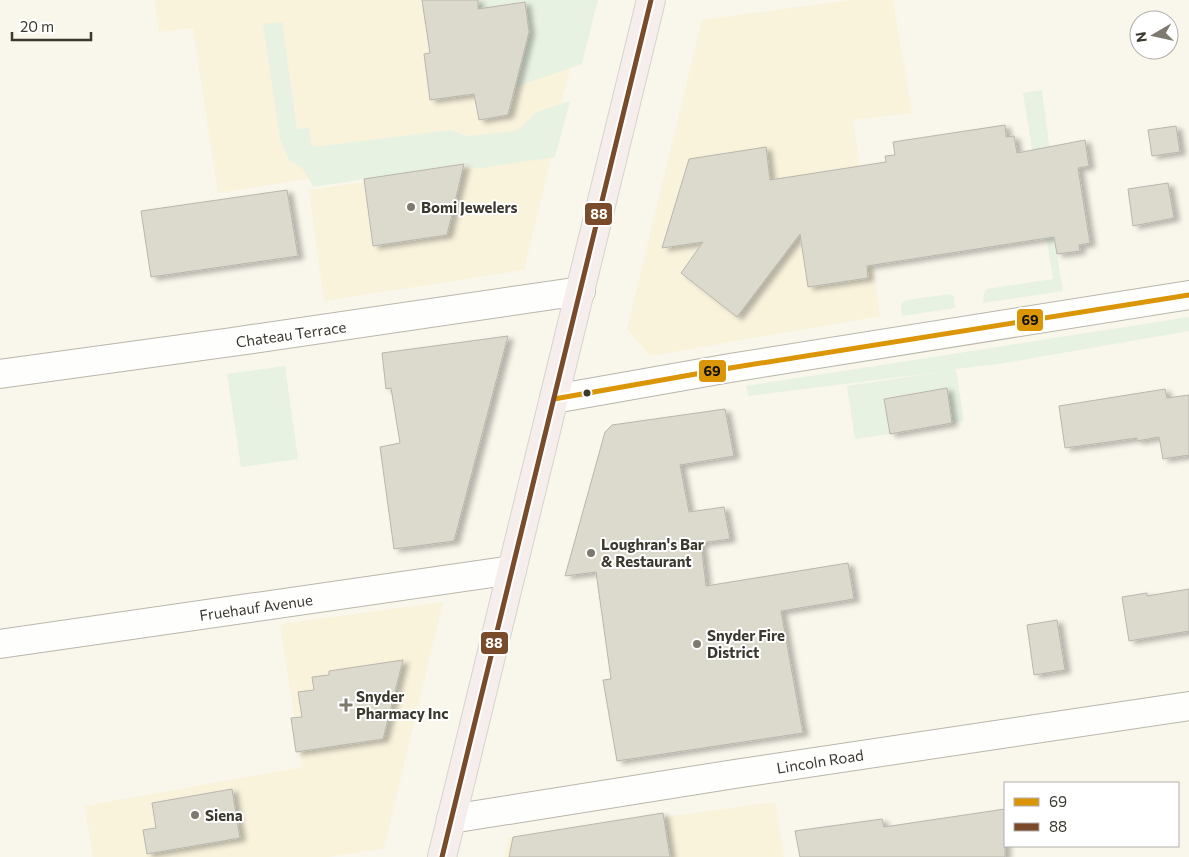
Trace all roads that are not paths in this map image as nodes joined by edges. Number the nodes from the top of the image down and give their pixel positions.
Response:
1 (651, 0) edge
2 (581, 291) junction
3 (1189, 295) edge
4 (0, 374) edge
5 (554, 399) junction
6 (512, 570) junction
7 (0, 644) edge
8 (1189, 706) edge
9 (451, 819) junction
10 (442, 857) edge

1 - 2 main road
2 - 4 street, Chateau Terrace
2 - 5 main road
3 - 5 street
5 - 6 main road
6 - 7 street, Fruehauf Avenue
6 - 9 main road
8 - 9 street, Lincoln Road
9 - 10 main road

